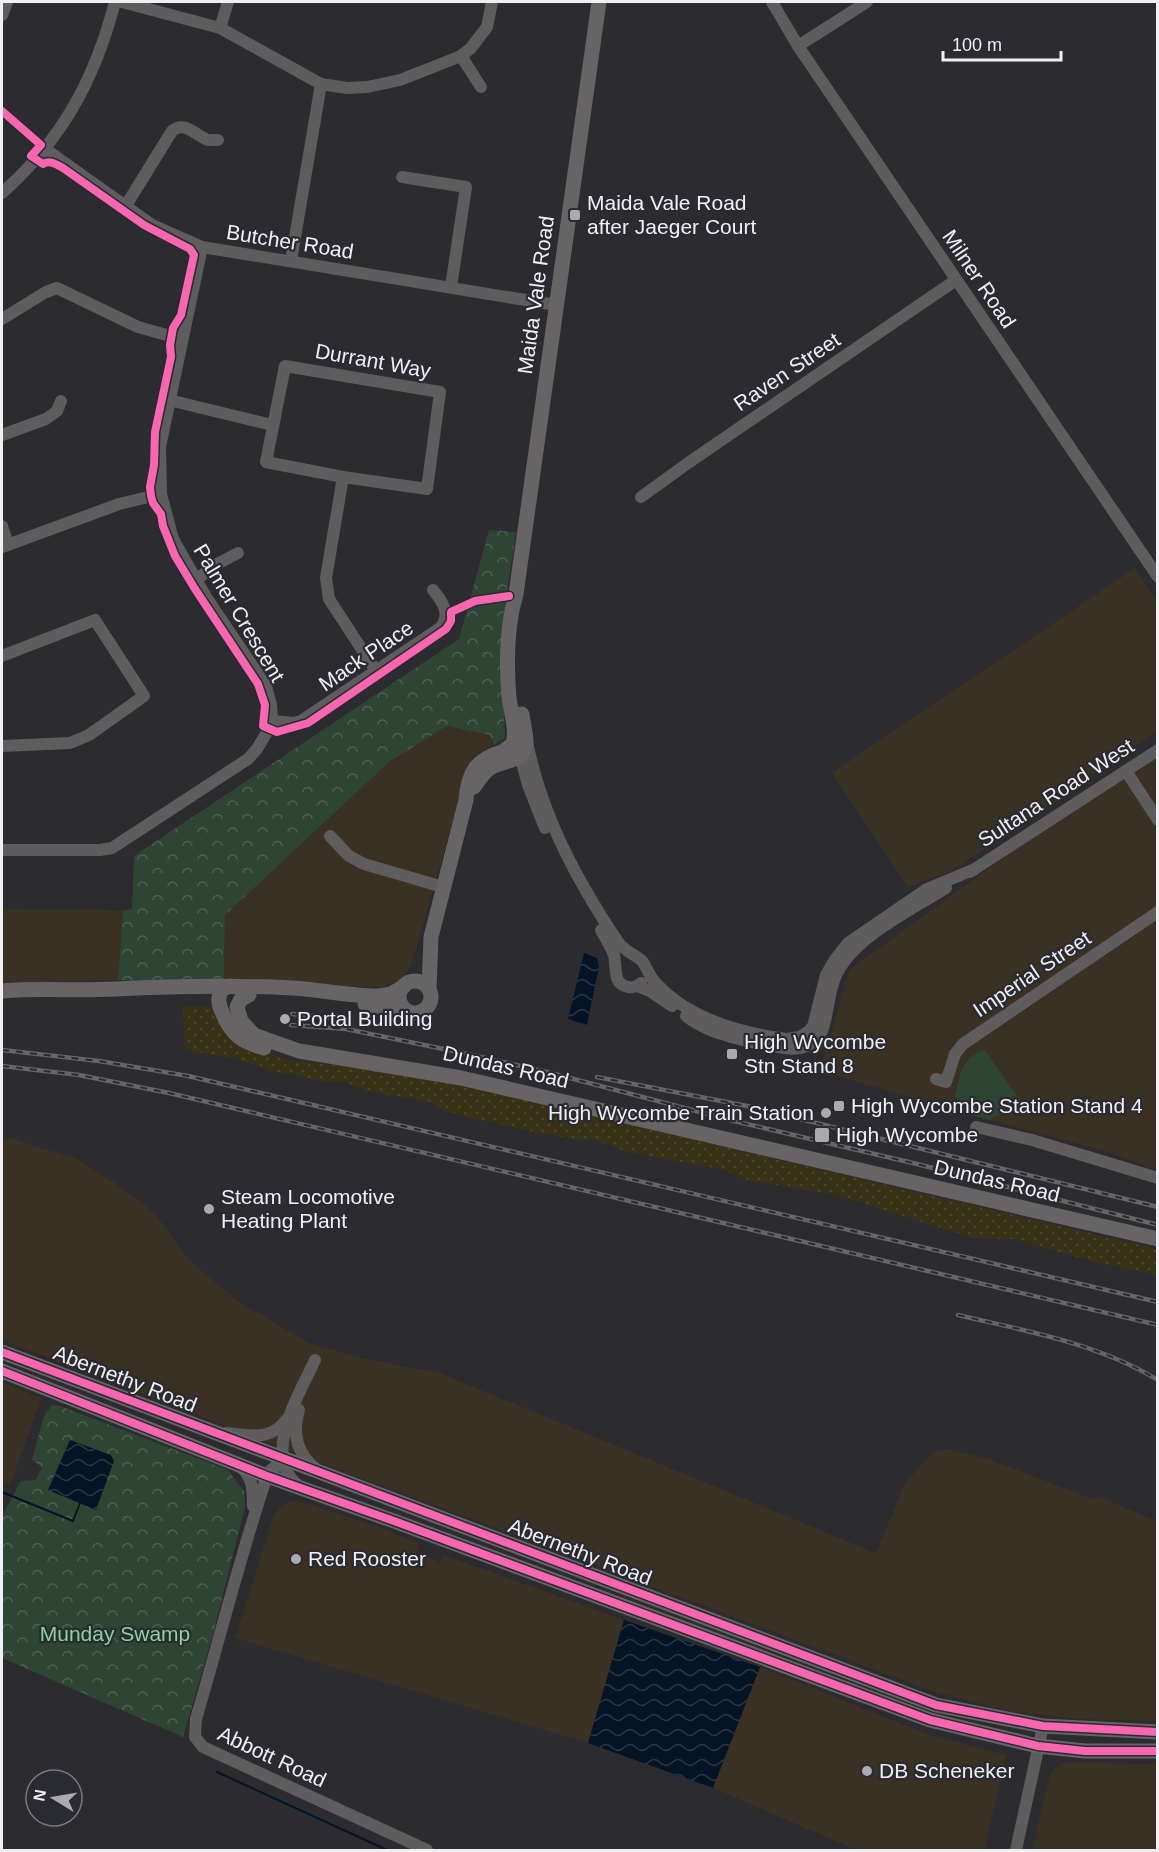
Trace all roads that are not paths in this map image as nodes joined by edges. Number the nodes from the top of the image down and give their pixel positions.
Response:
1 (7, 2) edge
2 (115, 2) edge
3 (122, 2) edge
4 (228, 2) edge
5 (492, 2) edge
6 (599, 2) edge
7 (772, 2) edge
8 (867, 2) edge
9 (2, 15) edge
10 (220, 28) junction
11 (798, 46) junction
12 (461, 56) junction
13 (321, 84) junction
14 (481, 87) dead end
15 (218, 140) dead end
16 (45, 149) junction
17 (402, 177) dead end
18 (2, 193) edge
19 (125, 207) junction
20 (202, 247) junction
21 (291, 261) junction
22 (956, 280) junction
23 (451, 287) junction
24 (556, 305) junction
25 (2, 319) edge
26 (181, 339) junction
27 (169, 400) junction
28 (61, 401) dead end
29 (272, 425) junction
30 (2, 435) edge
31 (343, 477) junction
32 (161, 494) junction
33 (641, 496) dead end
34 (2, 526) edge
35 (5, 546) edge
36 (238, 553) dead end
37 (1158, 577) edge
38 (196, 580) junction
39 (433, 590) dead end
40 (2, 656) edge
41 (376, 671) junction
42 (272, 721) junction
43 (2, 746) edge
44 (1158, 750) edge
45 (517, 752) junction
46 (1126, 771) junction
47 (1158, 820) edge
48 (330, 837) dead end
49 (2, 850) edge
50 (975, 869) junction
51 (443, 886) junction
52 (1158, 912) edge
53 (431, 937) junction
54 (634, 957) junction
55 (646, 968) junction
56 (616, 970) junction
57 (404, 985) junction
58 (637, 986) junction
59 (429, 989) junction
60 (114, 990) junction
61 (2, 991) edge
62 (225, 992) junction
63 (249, 995) junction
64 (203, 996) junction
65 (365, 1000) junction
66 (409, 1012) junction
67 (237, 1013) junction
68 (229, 1028) junction
69 (299, 1051) junction
70 (946, 1082) dead end
71 (976, 1127) dead end
72 (1158, 1178) edge
73 (1158, 1239) edge
74 (2, 1352) edge
75 (2, 1371) edge
76 (290, 1414) junction
77 (207, 1430) junction
78 (231, 1461) junction
79 (277, 1468) junction
80 (328, 1476) junction
81 (248, 1530) junction
82 (239, 1571) junction
83 (1043, 1726) junction
84 (1158, 1732) edge
85 (1038, 1746) junction
86 (1158, 1750) edge
87 (427, 1851) edge
88 (1016, 1851) edge

1 - 9 street
2 - 16 street
3 - 10 street
4 - 10 street
5 - 12 street
6 - 24 main road, Maida Vale Road
7 - 11 street, Milner Road
8 - 11 street
10 - 13 street
11 - 22 street, Milner Road
12 - 13 street
12 - 14 street
13 - 21 street
15 - 19 street
16 - 18 street
16 - 19 street, Butcher Road
17 - 23 street
19 - 20 street, Butcher Road
20 - 21 street, Butcher Road
20 - 26 street, Palmer Crescent
21 - 23 street, Butcher Road
22 - 33 street, Raven Street
22 - 37 street, Milner Road
23 - 24 street, Butcher Road
24 - 45 main road, Maida Vale Road
25 - 26 street
26 - 27 street, Palmer Crescent
27 - 29 street
27 - 32 street, Palmer Crescent
28 - 30 street
29 - 31 street, Durrant Way
29 - 31 street, Durrant Way
31 - 41 street
32 - 35 street
32 - 38 street, Palmer Crescent
34 - 35 street
36 - 38 street
38 - 42 street, Palmer Crescent
39 - 41 street, Mack Place
40 - 43 street
41 - 42 street, Mack Place
42 - 49 street
44 - 46 street, Sultana Road West
45 - 51 main road
45 - 54 street
45 - 56 street
46 - 47 street
46 - 50 street, Sultana Road West
48 - 51 street
50 - 55 street
50 - 58 street
51 - 53 main road
52 - 70 street, Imperial Street
53 - 57 main road
53 - 59 main road
54 - 55 street
54 - 56 street
55 - 58 street
56 - 58 street
57 - 59 main road
57 - 65 main road
57 - 66 main road
59 - 66 main road
60 - 61 main road
60 - 62 main road
60 - 64 main road
62 - 63 main road
62 - 64 main road
62 - 65 main road
62 - 67 main road, Dundas Road
62 - 68 main road
63 - 65 main road
63 - 67 main road
64 - 68 main road, Dundas Road
65 - 66 main road
67 - 69 main road, Dundas Road
68 - 69 main road, Dundas Road
69 - 73 main road, Dundas Road
71 - 72 street
74 - 77 main road, Abernethy Road
75 - 78 main road, Abernethy Road
76 - 77 street
76 - 79 street
76 - 80 street
77 - 79 main road, Abernethy Road
78 - 79 main road, Abernethy Road
78 - 81 street
79 - 80 main road, Abernethy Road
79 - 81 street, Abbott Road
79 - 82 street, Abbott Road
79 - 85 main road, Abernethy Road
80 - 83 main road, Abernethy Road
81 - 82 street, Abbott Road
82 - 87 street, Abbott Road
83 - 84 main road, Abernethy Road
83 - 85 street
85 - 86 main road, Abernethy Road
85 - 88 street

